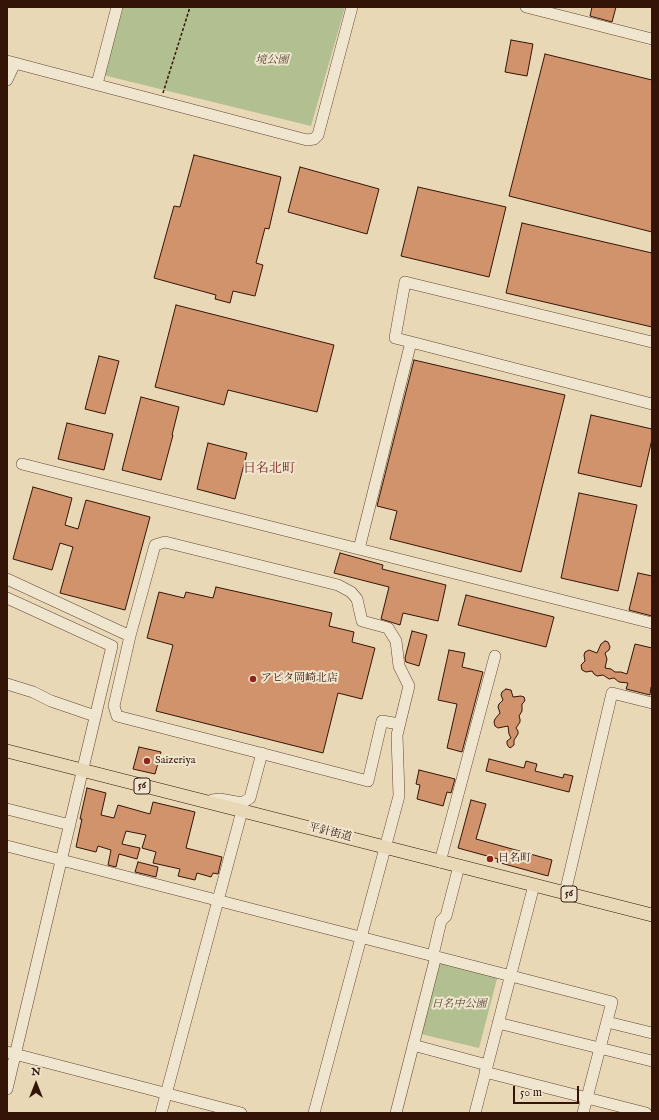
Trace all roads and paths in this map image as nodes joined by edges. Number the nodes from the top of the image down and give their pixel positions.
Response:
1 (117, 7) edge
2 (190, 7) edge
3 (352, 7) edge
4 (526, 7) edge
5 (549, 10) edge
6 (652, 39) edge
7 (11, 62) edge
8 (7, 80) edge
9 (96, 84) junction
10 (163, 94) dead end
11 (411, 342) junction
12 (652, 342) edge
13 (652, 404) edge
14 (22, 464) dead end
15 (359, 549) junction
16 (7, 579) edge
17 (7, 598) edge
18 (652, 623) edge
19 (130, 636) junction
20 (495, 656) dead end
21 (7, 684) edge
22 (652, 703) edge
23 (95, 716) junction
24 (399, 724) junction
25 (7, 751) edge
26 (262, 753) junction
27 (83, 770) junction
28 (202, 801) junction
29 (7, 809) edge
30 (242, 811) junction
31 (70, 825) junction
32 (7, 846) edge
33 (384, 847) junction
34 (61, 860) junction
35 (440, 862) junction
36 (459, 866) junction
37 (534, 885) junction
38 (565, 893) junction
39 (218, 900) junction
40 (652, 915) edge
41 (361, 937) junction
42 (434, 956) junction
43 (510, 975) junction
44 (607, 1022) junction
45 (498, 1023) junction
46 (652, 1032) edge
47 (413, 1045) junction
48 (600, 1048) junction
49 (11, 1053) edge
50 (652, 1061) edge
51 (486, 1068) junction
52 (7, 1089) edge
53 (166, 1093) junction
54 (587, 1098) junction
55 (160, 1113) edge
56 (241, 1113) edge
57 (314, 1113) edge
58 (396, 1113) edge
59 (475, 1113) edge
60 (583, 1113) edge
61 (646, 1113) edge

1 - 9 street
2 - 10 path
3 - 9 street
4 - 5 street
5 - 6 street
7 - 8 street
7 - 9 street
11 - 12 street
11 - 13 street
11 - 15 street
14 - 15 street
15 - 18 street
16 - 19 street
17 - 23 street
19 - 24 street
19 - 26 street
20 - 35 street
21 - 23 street
22 - 38 street
23 - 27 street
24 - 26 street
24 - 33 street
25 - 27 main road, 平針街道 / 56
26 - 28 street
27 - 28 main road, 平針街道 / 56
27 - 31 street
28 - 30 main road, 平針街道 / 56
29 - 31 street
30 - 33 main road, 平針街道 / 56
30 - 39 street
31 - 34 street
32 - 34 street
33 - 35 main road, 平針街道 / 56
33 - 41 street
34 - 39 street
34 - 49 street
35 - 36 main road, 平針街道 / 56
36 - 37 main road, 平針街道 / 56
36 - 42 street
37 - 38 main road, 平針街道 / 56
37 - 43 street
38 - 40 main road, 平針街道 / 56
39 - 41 street
39 - 53 street
41 - 42 street
41 - 57 street
42 - 43 street
42 - 47 street
43 - 44 street
43 - 45 street
44 - 46 street
44 - 48 street
45 - 48 street
45 - 51 street
47 - 51 street
47 - 58 street
48 - 50 street
48 - 54 street
49 - 52 street
49 - 53 street
51 - 54 street
51 - 59 street
53 - 55 street
53 - 56 street
54 - 60 street
54 - 61 street

